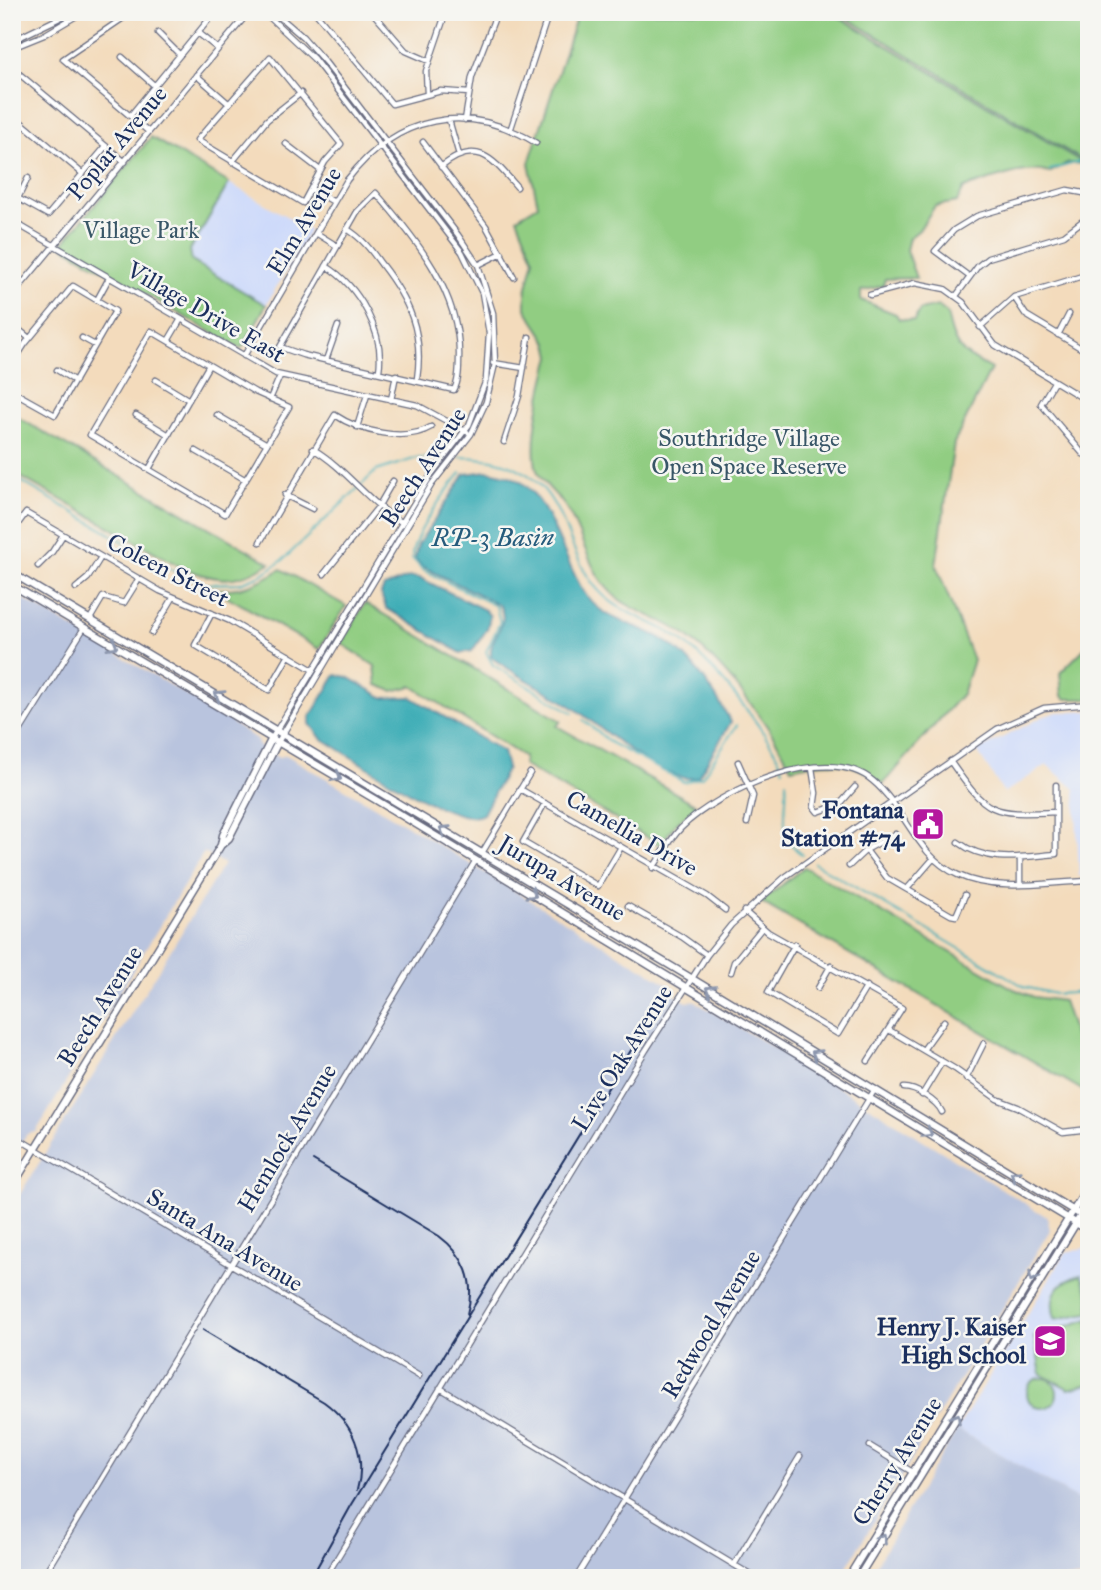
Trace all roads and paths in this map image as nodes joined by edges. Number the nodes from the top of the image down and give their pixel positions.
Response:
1 (72, 12) edge
2 (83, 12) edge
3 (132, 12) edge
4 (215, 12) edge
5 (249, 12) edge
6 (264, 12) edge
7 (274, 12) edge
8 (315, 12) edge
9 (372, 12) edge
10 (446, 12) edge
11 (497, 12) edge
12 (549, 12) edge
13 (158, 33) dead end
14 (198, 33) junction
15 (12, 41) edge
16 (12, 48) edge
17 (218, 49) junction
18 (180, 55) junction
19 (122, 57) dead end
20 (429, 61) junction
21 (196, 75) junction
22 (12, 78) edge
23 (155, 86) junction
24 (301, 93) junction
25 (468, 93) junction
26 (427, 94) junction
27 (228, 103) junction
28 (130, 116) junction
29 (449, 120) junction
30 (465, 120) junction
31 (511, 128) junction
32 (149, 132) junction
33 (12, 134) edge
34 (423, 142) dead end
35 (536, 143) dead end
36 (286, 144) dead end
37 (384, 145) junction
38 (106, 146) junction
39 (459, 155) junction
40 (125, 162) junction
41 (232, 162) junction
42 (441, 167) junction
43 (320, 170) junction
44 (83, 174) junction
45 (28, 178) dead end
46 (517, 187) dead end
47 (311, 189) junction
48 (1089, 194) edge
49 (12, 195) edge
50 (18, 198) junction
51 (334, 202) junction
52 (1089, 216) edge
53 (12, 221) edge
54 (348, 229) junction
55 (316, 233) junction
56 (54, 246) junction
57 (337, 246) junction
58 (502, 253) junction
59 (478, 265) junction
60 (326, 266) junction
61 (471, 268) junction
62 (1089, 274) edge
63 (970, 276) junction
64 (514, 277) dead end
65 (109, 278) junction
66 (870, 295) dead end
67 (12, 296) edge
68 (956, 296) junction
69 (1014, 297) junction
70 (97, 300) junction
71 (1069, 314) dead end
72 (181, 319) junction
73 (12, 324) edge
74 (338, 326) dead end
75 (980, 327) junction
76 (1058, 335) junction
77 (529, 337) dead end
78 (29, 338) junction
79 (82, 338) dead end
80 (168, 341) junction
81 (95, 345) junction
82 (1089, 353) edge
83 (244, 356) junction
84 (326, 360) junction
85 (492, 363) junction
86 (12, 364) edge
87 (209, 365) junction
88 (524, 368) junction
89 (57, 370) dead end
90 (379, 371) junction
91 (396, 374) junction
92 (280, 376) junction
93 (417, 379) junction
94 (156, 380) dead end
95 (75, 381) junction
96 (1054, 382) junction
97 (12, 391) edge
98 (367, 395) junction
99 (270, 399) junction
100 (189, 400) junction
101 (391, 400) junction
102 (1089, 402) edge
103 (135, 415) dead end
104 (217, 415) dead end
105 (357, 427) junction
106 (431, 427) dead end
107 (468, 433) junction
108 (169, 435) junction
109 (504, 442) dead end
110 (267, 444) junction
111 (313, 449) junction
112 (196, 451) dead end
113 (1083, 454) dead end
114 (149, 469) junction
115 (246, 480) junction
116 (393, 481) dead end
117 (285, 495) junction
118 (378, 507) junction
119 (313, 509) dead end
120 (405, 524) junction
121 (12, 532) edge
122 (63, 535) junction
123 (260, 542) dead end
124 (102, 557) junction
125 (38, 566) dead end
126 (12, 573) edge
127 (324, 574) dead end
128 (139, 579) junction
129 (12, 585) edge
130 (76, 588) dead end
131 (173, 598) junction
132 (212, 613) junction
133 (90, 619) junction
134 (84, 628) junction
135 (152, 633) dead end
136 (289, 655) junction
137 (313, 670) junction
138 (1089, 704) edge
139 (281, 731) junction
140 (275, 740) junction
141 (12, 744) edge
142 (950, 761) junction
143 (737, 762) dead end
144 (812, 768) junction
145 (530, 773) dead end
146 (750, 785) junction
147 (1056, 785) dead end
148 (855, 787) dead end
149 (520, 789) junction
150 (891, 802) junction
151 (545, 803) junction
152 (1055, 812) junction
153 (747, 823) dead end
154 (895, 834) dead end
155 (958, 842) dead end
156 (621, 847) junction
157 (866, 850) junction
158 (482, 853) junction
159 (1020, 857) junction
160 (933, 859) junction
161 (476, 860) junction
162 (849, 866) dead end
163 (653, 868) junction
164 (1089, 881) edge
165 (1020, 884) junction
166 (907, 890) junction
167 (965, 895) dead end
168 (628, 906) dead end
169 (725, 910) dead end
170 (744, 911) junction
171 (762, 928) junction
172 (795, 944) junction
173 (707, 955) junction
174 (831, 965) junction
175 (731, 972) dead end
176 (691, 979) junction
177 (867, 986) junction
178 (686, 988) junction
179 (818, 988) dead end
180 (944, 1021) dead end
181 (889, 1030) junction
182 (984, 1043) dead end
183 (923, 1050) junction
184 (868, 1062) dead end
185 (943, 1062) junction
186 (966, 1079) junction
187 (904, 1088) dead end
188 (875, 1089) junction
189 (922, 1095) junction
190 (870, 1098) junction
191 (942, 1112) dead end
192 (1089, 1129) edge
193 (12, 1135) edge
194 (36, 1149) junction
195 (1089, 1185) edge
196 (12, 1187) edge
197 (1089, 1202) edge
198 (1073, 1211) junction
199 (1081, 1215) junction
200 (1068, 1219) junction
201 (1089, 1220) edge
202 (1076, 1223) junction
203 (1089, 1231) edge
204 (231, 1264) junction
205 (419, 1376) dead end
206 (440, 1388) junction
207 (870, 1446) dead end
208 (800, 1457) dead end
209 (916, 1474) junction
210 (624, 1499) junction
211 (734, 1565) junction
212 (42, 1578) edge
213 (325, 1578) edge
214 (576, 1578) edge
215 (756, 1578) edge
216 (848, 1578) edge
217 (858, 1578) edge

1 - 15 street
2 - 16 street
3 - 28 street
4 - 14 street
5 - 17 street, Poplar Avenue
6 - 37 street, Beech Avenue
7 - 37 street, Beech Avenue
8 - 26 street
9 - 20 street
10 - 20 street
11 - 25 street
12 - 31 street
13 - 18 street
14 - 17 street
14 - 18 street
17 - 21 street, Poplar Avenue
18 - 23 street
19 - 23 street
20 - 26 street
21 - 27 street
21 - 32 street, Poplar Avenue
22 - 38 street
23 - 28 street
24 - 27 street
24 - 41 street
24 - 43 street
25 - 26 street
25 - 30 street
27 - 41 street
28 - 32 street
29 - 30 street, Elm Avenue
29 - 37 street, Elm Avenue
29 - 39 street
30 - 31 street, Elm Avenue
31 - 35 street, Elm Avenue
32 - 40 street, Poplar Avenue
33 - 44 street
34 - 42 street
36 - 43 street
37 - 51 street, Elm Avenue
37 - 59 street, Beech Avenue
37 - 61 street, Beech Avenue
38 - 40 street
38 - 44 street
39 - 42 street
39 - 46 street
40 - 56 street, Poplar Avenue
41 - 47 street
42 - 58 street
43 - 47 street
44 - 50 street
45 - 50 street
47 - 51 street
48 - 63 street
49 - 50 street
51 - 55 street, Elm Avenue
52 - 63 street
53 - 56 street, Village Drive East
54 - 57 street
54 - 93 street
54 - 93 street
55 - 57 street
55 - 83 street, Elm Avenue
56 - 65 street, Village Drive East
56 - 67 street, Poplar Avenue
57 - 60 street
58 - 59 street
58 - 64 street
59 - 61 street
59 - 85 street, Beech Avenue
60 - 84 street
60 - 90 street
61 - 85 street, Beech Avenue
62 - 69 street
63 - 68 street
65 - 70 street
65 - 72 street, Village Drive East
66 - 68 street
68 - 75 street
69 - 75 street
69 - 76 street
70 - 78 street
70 - 81 street
71 - 76 street
72 - 80 street
72 - 83 street, Village Drive East
73 - 78 street
74 - 84 street
75 - 96 street
76 - 82 street
77 - 88 street
78 - 86 street
79 - 81 street
80 - 87 street
80 - 114 street
81 - 95 street
83 - 92 street, Village Drive East
84 - 90 street
85 - 88 street
85 - 107 street, Beech Avenue
87 - 99 street
87 - 100 street
88 - 109 street
89 - 95 street
90 - 91 street
91 - 93 street
91 - 101 street
92 - 98 street, Village Drive East
92 - 99 street
94 - 100 street
95 - 97 street
96 - 102 street
96 - 113 street
98 - 101 street, Village Drive East
98 - 105 street
99 - 110 street
100 - 108 street
101 - 107 street, Village Drive East
103 - 108 street
104 - 110 street
105 - 106 street
105 - 111 street
107 - 120 street, Beech Avenue
108 - 114 street
110 - 115 street
111 - 117 street
111 - 118 street
112 - 115 street
114 - 115 street
116 - 118 street
117 - 119 street
117 - 123 street
118 - 120 street
118 - 127 street
120 - 137 street, Beech Avenue
120 - 139 street, Beech Avenue
121 - 122 street, Coleen Street
122 - 124 street, Coleen Street
122 - 125 street
124 - 128 street, Coleen Street
124 - 130 street
126 - 133 main road, Jurupa Avenue
128 - 131 street, Coleen Street
128 - 133 street
129 - 134 main road, Jurupa Avenue
131 - 132 street, Coleen Street
131 - 135 street
132 - 136 street, Coleen Street
132 - 136 street
139 -> 133 main road, Jurupa Avenue
134 -> 140 main road, Jurupa Avenue
134 - 141 street
136 - 137 street, Coleen Street
137 - 139 street, Beech Avenue
138 - 142 street, Live Oak Avenue
139 - 140 street, Beech Avenue
158 -> 139 main road, Jurupa Avenue
140 -> 161 main road, Jurupa Avenue
140 - 194 main road, Beech Avenue
142 - 150 street, Live Oak Avenue
142 - 152 street
143 - 146 street
144 - 146 street
144 - 148 street
144 - 150 street
145 - 149 street
146 - 153 street
146 - 163 street
147 - 152 street
149 - 151 street, Camellia Drive
149 - 158 street
150 - 160 street
150 - 170 street, Live Oak Avenue
151 - 156 street, Camellia Drive
151 - 156 street
152 - 159 street
154 - 157 street
155 - 159 street
156 - 163 street, Camellia Drive
157 - 162 street
157 - 166 street
158 - 176 main road, Jurupa Avenue
159 - 165 street
160 - 165 street
160 - 166 street
161 -> 178 main road, Jurupa Avenue
161 - 204 street, Hemlock Avenue
163 - 169 street, Camellia Drive
164 - 165 street
166 - 167 street
168 - 173 street
170 - 171 street
170 - 173 street, Live Oak Avenue
171 - 172 street
171 - 175 street
172 - 174 street
172 - 177 street
173 - 176 street, Live Oak Avenue
174 - 177 street
174 - 179 street
176 - 178 street, Live Oak Avenue
188 -> 176 main road, Jurupa Avenue
177 - 181 street
178 - 190 main road, Jurupa Avenue
178 - 206 street, Live Oak Avenue
180 - 183 street
181 - 183 street
181 - 184 street
182 - 186 street
183 - 185 street
185 - 186 street
185 - 189 street
186 - 192 street
187 - 189 street
188 - 190 street, Redwood Avenue
198 -> 188 main road, Jurupa Avenue
189 - 191 street
190 -> 200 main road, Jurupa Avenue
190 - 210 street, Redwood Avenue
193 - 194 street, Santa Ana Avenue
194 - 196 main road, Beech Avenue
194 - 204 street, Santa Ana Avenue
195 - 198 main road, Cherry Avenue
197 - 199 main road, Cherry Avenue
198 - 199 main road, Jurupa Avenue
198 - 200 main road, Cherry Avenue
199 - 201 main road, Jurupa Avenue
199 - 202 main road, Cherry Avenue
200 - 202 main road, Jurupa Avenue
200 -> 209 main road, Cherry Avenue
202 - 203 main road, Jurupa Avenue
209 -> 202 main road, Cherry Avenue
204 - 205 street, Santa Ana Avenue
204 - 212 street, Hemlock Avenue
206 - 210 street
206 - 213 street, Live Oak Avenue
207 - 209 street
208 - 211 street
209 - 216 main road, Cherry Avenue
217 -> 209 main road, Cherry Avenue
210 - 211 street
210 - 214 street, Redwood Avenue
211 - 215 street

